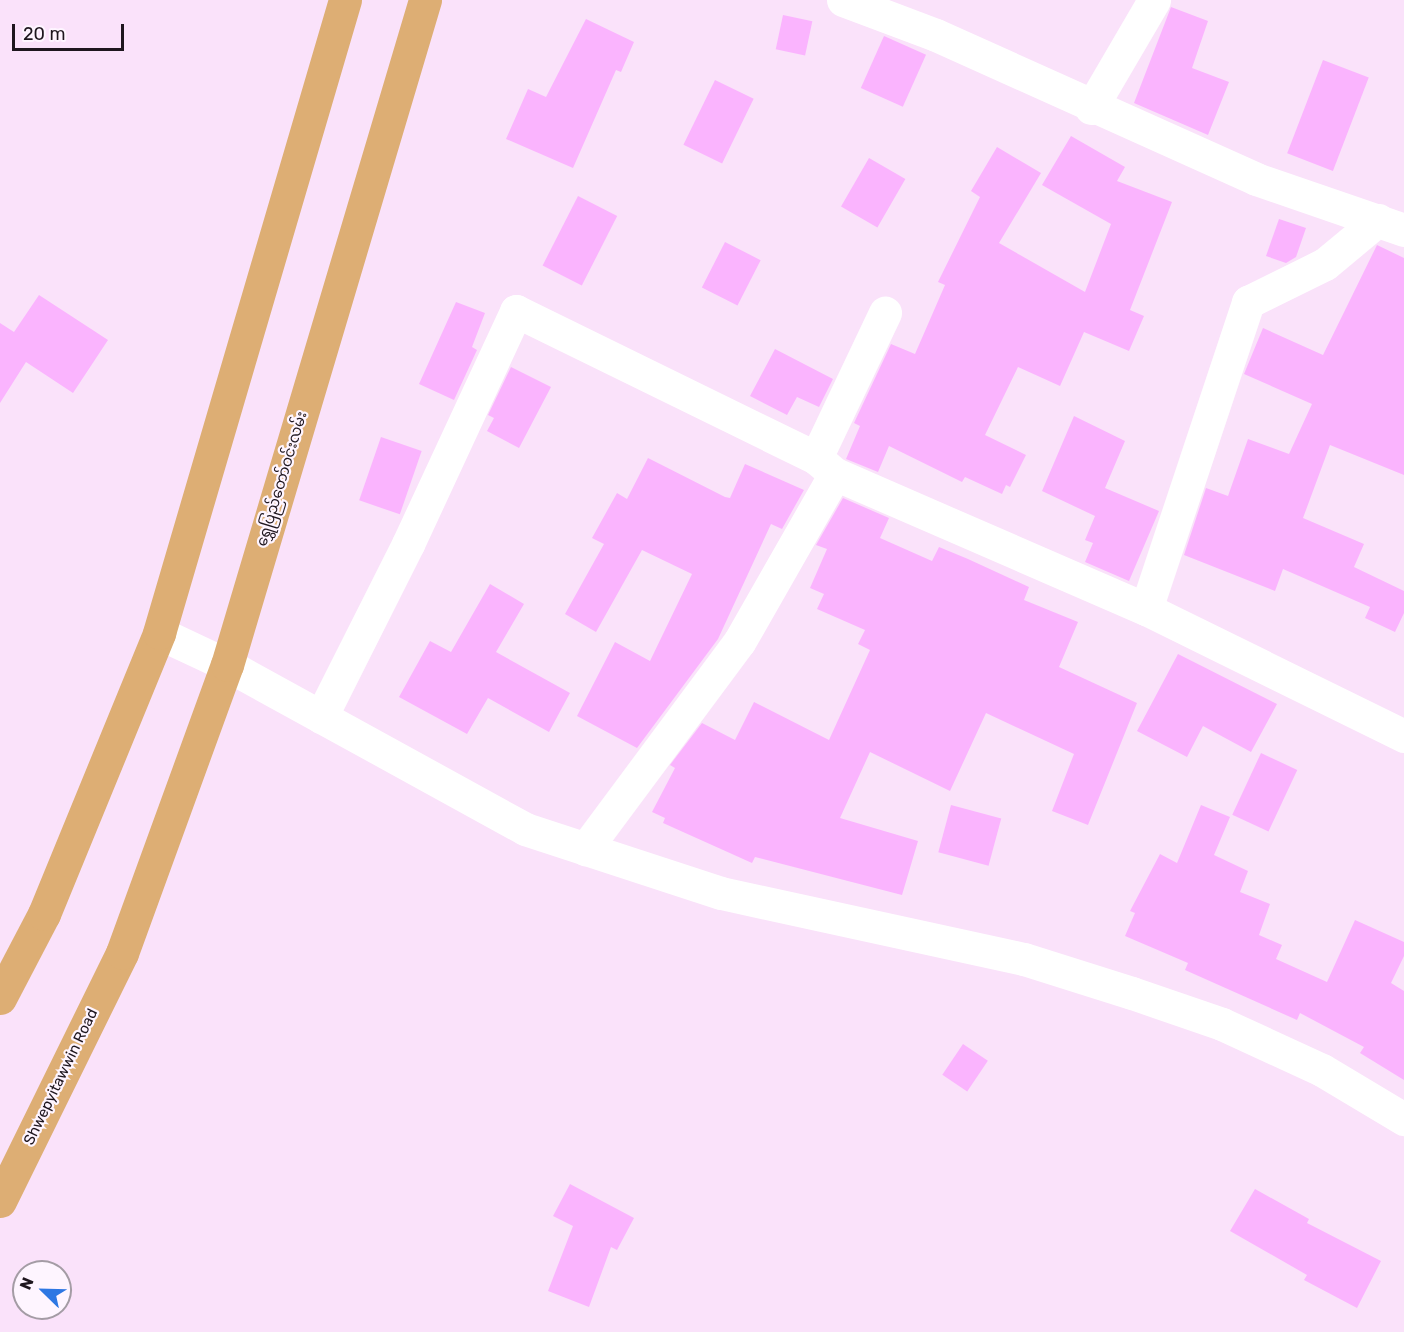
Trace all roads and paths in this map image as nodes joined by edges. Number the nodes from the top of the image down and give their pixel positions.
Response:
1 (345, 0) edge
2 (424, 0) edge
3 (843, 0) edge
4 (1155, 0) edge
5 (1091, 108) junction
6 (1391, 225) edge
7 (885, 313) dead end
8 (825, 466) junction
9 (1146, 609) junction
10 (159, 633) junction
11 (227, 665) junction
12 (321, 717) junction
13 (1402, 730) edge
14 (585, 849) junction
15 (122, 953) joint
16 (0, 998) edge
17 (1404, 1119) edge
18 (0, 1201) edge

1 - 10 main road
2 - 11 main road, ရွှေပြည်တော်ဝင်းလမ်း
3 - 5 street
4 - 5 street
5 - 6 street
6 - 9 street
7 - 8 street
8 - 9 street
8 - 12 street
8 - 14 street
9 - 13 street
10 - 11 street
10 - 16 main road
11 - 12 street
11 - 15 main road, ရွှေပြည်တော်ဝင်းလမ်း
12 - 14 street
14 - 17 street
15 - 18 main road, Shwepyitawwin Road

